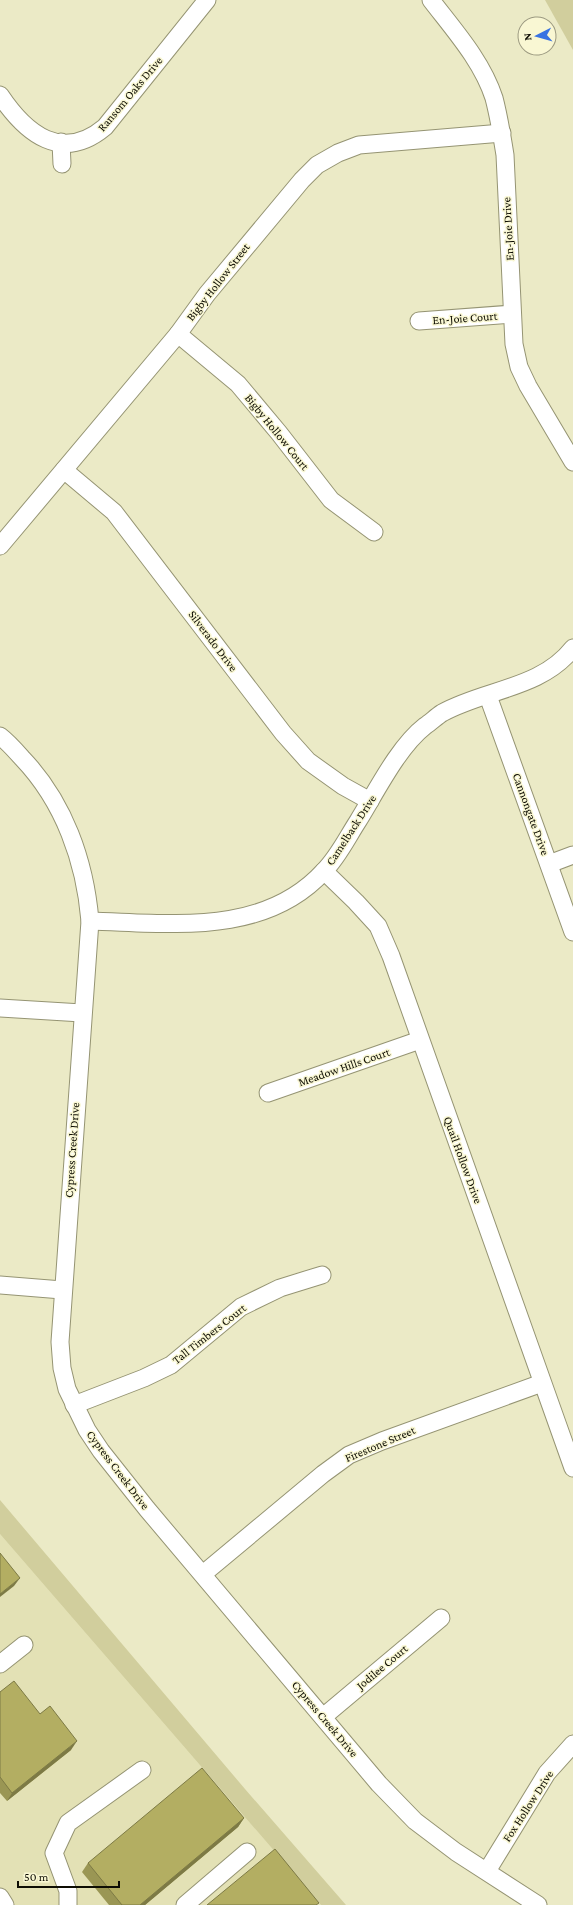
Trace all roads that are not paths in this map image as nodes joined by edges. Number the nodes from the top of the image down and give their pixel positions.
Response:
1 (207, 0) edge
2 (431, 0) edge
3 (0, 95) edge
4 (502, 133) junction
5 (61, 142) junction
6 (62, 164) dead end
7 (512, 314) junction
8 (419, 321) dead end
9 (178, 334) junction
10 (573, 462) edge
11 (64, 470) junction
12 (374, 532) dead end
13 (0, 546) edge
14 (573, 648) edge
15 (488, 696) junction
16 (0, 736) edge
17 (370, 801) junction
18 (573, 856) edge
19 (549, 864) junction
20 (324, 871) junction
21 (90, 921) junction
22 (573, 932) edge
23 (0, 1008) edge
24 (82, 1013) junction
25 (420, 1040) junction
26 (268, 1093) dead end
27 (322, 1275) dead end
28 (0, 1285) edge
29 (62, 1290) junction
30 (542, 1383) junction
31 (74, 1405) junction
32 (573, 1468) edge
33 (203, 1574) junction
34 (441, 1618) dead end
35 (24, 1645) dead end
36 (0, 1664) edge
37 (323, 1717) junction
38 (573, 1744) edge
39 (142, 1770) dead end
40 (247, 1852) dead end
41 (487, 1871) junction
42 (0, 1897) edge
43 (5, 1905) edge
44 (68, 1905) edge
45 (185, 1905) edge
46 (538, 1905) edge

1 - 5 street, Ransom Oaks Drive
2 - 4 street, En-Joie Drive
3 - 5 street, Ransom Oaks Drive
4 - 7 street, En-Joie Drive
4 - 9 street, Bigby Hollow Street
5 - 6 street
7 - 8 street, En-Joie Court
7 - 10 street, En-Joie Drive
9 - 11 street, Bigby Hollow Street
9 - 12 street, Bigby Hollow Court
11 - 13 street, Bigby Hollow Street
11 - 17 street, Silverado Drive
14 - 15 street, Camelback Drive
15 - 17 street, Camelback Drive
15 - 19 street, Cannongate Drive
16 - 21 street, Cypress Creek Drive
17 - 20 street, Camelback Drive
18 - 19 street
19 - 22 street, Cannongate Drive
20 - 21 street, Camelback Drive
20 - 25 street, Quail Hollow Drive
21 - 24 street, Cypress Creek Drive
23 - 24 street
24 - 29 street, Cypress Creek Drive
25 - 26 street, Meadow Hills Court
25 - 30 street, Quail Hollow Drive
27 - 31 street, Tall Timbers Court
28 - 29 street
29 - 31 street, Cypress Creek Drive
30 - 32 street, Quail Hollow Drive
30 - 33 street, Firestone Street
31 - 33 street, Cypress Creek Drive
33 - 37 street, Cypress Creek Drive
34 - 37 street, Jodilee Court
35 - 36 street
37 - 41 street, Cypress Creek Drive
38 - 41 street, Fox Hollow Drive
39 - 44 street
40 - 45 street
41 - 46 street, Cypress Creek Drive
42 - 43 street

